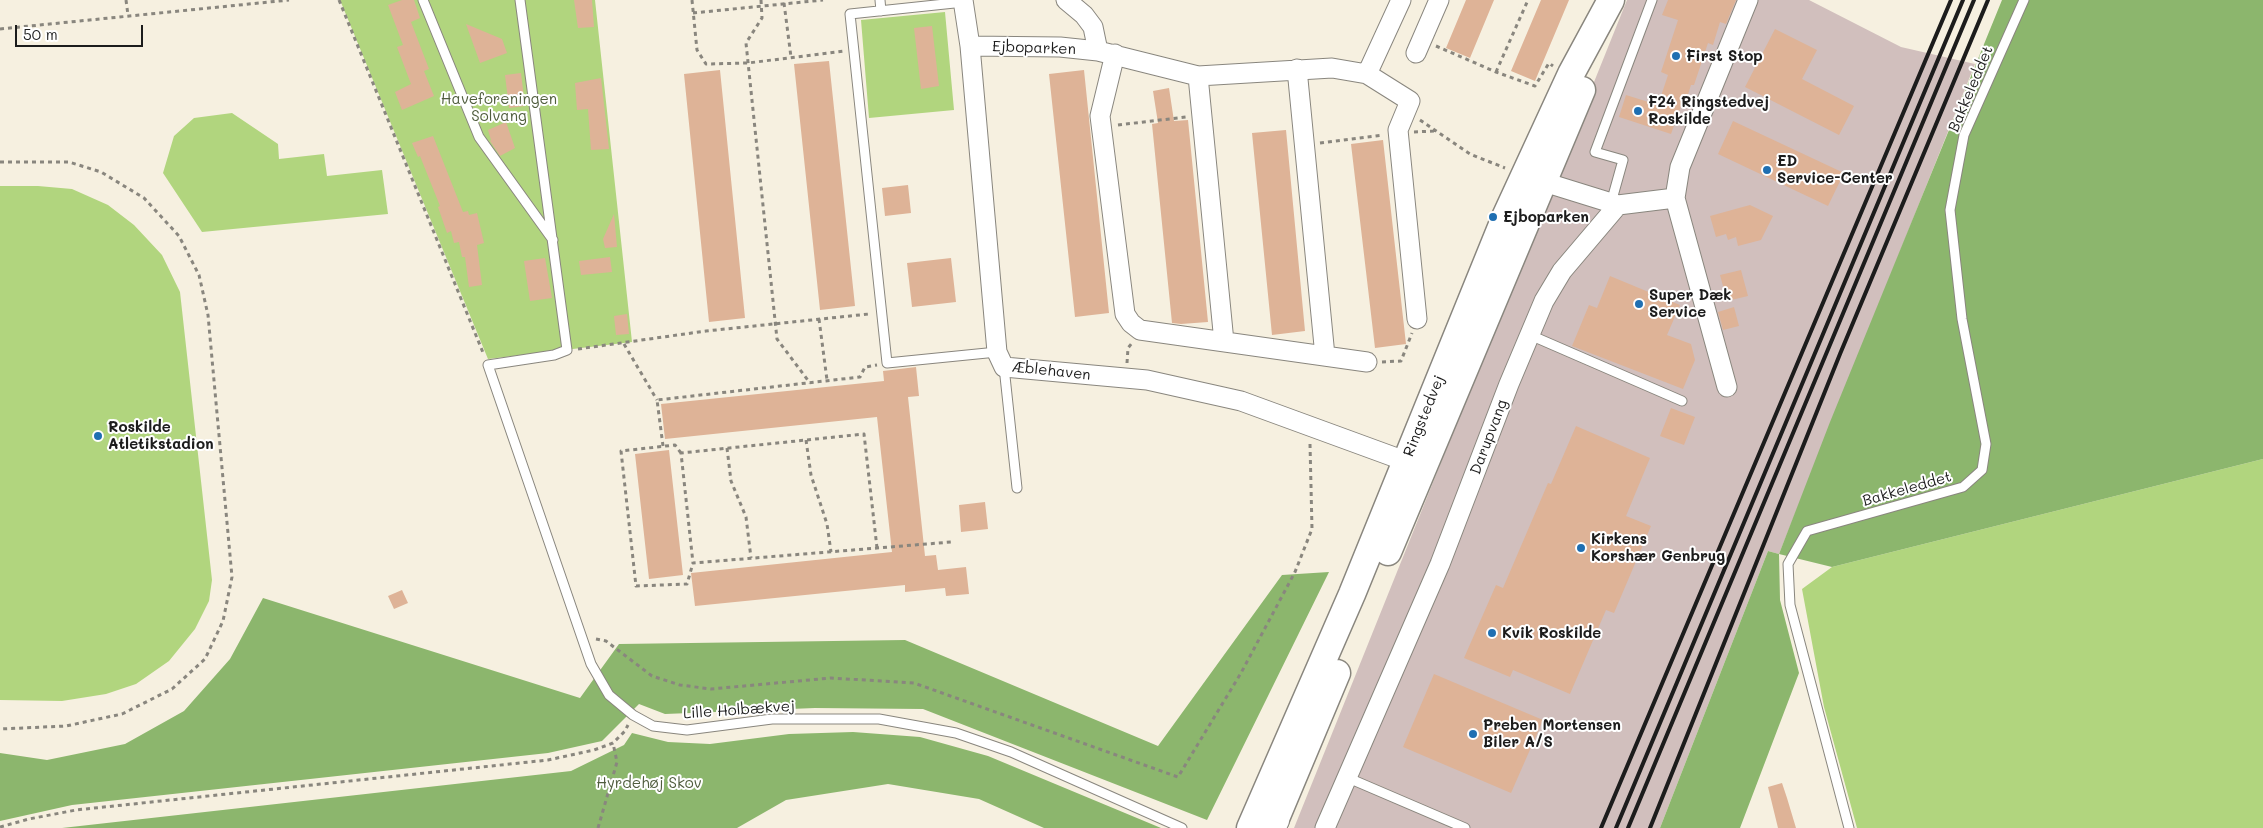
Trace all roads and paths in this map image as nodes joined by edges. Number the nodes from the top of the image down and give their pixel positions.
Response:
1 (126, 0) edge
2 (289, 0) edge
3 (339, 0) edge
4 (423, 0) edge
5 (520, 0) edge
6 (692, 0) edge
7 (761, 0) edge
8 (822, 0) edge
9 (880, 0) edge
10 (1066, 0) edge
11 (1401, 0) edge
12 (1439, 0) edge
13 (1528, 0) edge
14 (1652, 0) edge
15 (1748, 0) edge
16 (2024, 0) edge
17 (963, 1) edge
18 (784, 3) junction
19 (1609, 4) edge
20 (761, 6) junction
21 (881, 11) junction
22 (694, 13) junction
23 (128, 15) junction
24 (0, 29) edge
25 (970, 46) junction
26 (1419, 46) joint
27 (854, 49) junction
28 (1106, 53) junction
29 (791, 58) junction
30 (748, 63) junction
31 (1296, 69) junction
32 (1496, 72) junction
33 (1367, 74) junction
34 (1571, 74) junction
35 (1198, 76) junction
36 (1406, 108) junction
37 (1201, 115) junction
38 (1101, 127) junction
39 (1434, 130) junction
40 (1398, 134) junction
41 (1304, 145) junction
42 (0, 162) edge
43 (1534, 179) junction
44 (1675, 198) junction
45 (1615, 204) junction
46 (553, 240) junction
47 (882, 313) junction
48 (820, 319) junction
49 (1417, 319) joint
50 (776, 324) junction
51 (1142, 330) junction
52 (1530, 335) junction
53 (1224, 342) junction
54 (624, 344) junction
55 (567, 350) junction
56 (1325, 356) junction
57 (1001, 359) junction
58 (1367, 362) joint
59 (887, 363) junction
60 (488, 365) junction
61 (1126, 378) junction
62 (828, 380) junction
63 (810, 383) junction
64 (1727, 387) dead end
65 (658, 400) junction
66 (1682, 401) dead end
67 (1309, 426) junction
68 (806, 440) junction
69 (663, 446) junction
70 (727, 448) junction
71 (681, 453) junction
72 (1414, 465) junction
73 (1017, 488) dead end
74 (951, 542) dead end
75 (877, 548) junction
76 (831, 552) junction
77 (751, 558) junction
78 (693, 563) junction
79 (581, 636) junction
80 (633, 715) junction
81 (0, 729) edge
82 (613, 743) junction
83 (1346, 777) junction
84 (1272, 825) edge
85 (0, 826) edge
86 (598, 828) edge
87 (1182, 828) edge
88 (1250, 828) edge
89 (1325, 828) edge
90 (1465, 828) edge
91 (1849, 828) edge

1 - 23 path
2 - 23 path
3 - 60 path
4 - 46 lane
5 - 46 lane
6 - 22 path
7 - 20 path
8 - 18 path
9 - 21 lane
10 - 28 street, Ejboparken
11 - 33 street
12 - 26 street
13 - 32 path
14 - 45 lane
15 - 44 street
16 - 91 lane, Bakkeleddet
17 - 21 lane
17 - 25 street, Æblehaven
18 - 20 path
18 - 29 path
19 - 34 street, Ringstedvej
19 - 43 street, Ringstedvej
20 - 22 path
20 - 30 path
21 - 27 lane
22 - 30 path
23 - 24 path
25 - 28 street, Ejboparken
25 - 57 street, Æblehaven
26 - 32 path
27 - 29 path
27 - 47 lane
28 - 35 street, Ejboparken
28 - 38 street, Ejboparken
29 - 30 path
30 - 50 path
31 - 33 street, Ejboparken
31 - 35 street, Ejboparken
31 - 41 street
32 - 34 path
33 - 36 street, Ejboparken
34 - 43 street, Ringstedvej
35 - 37 street
36 - 39 path
36 - 40 street
37 - 38 path
37 - 53 street
38 - 51 street, Ejboparken
39 - 40 path
39 - 43 path
40 - 41 path
40 - 49 street
41 - 56 street
42 - 81 path
43 - 45 street
43 - 72 street, Ringstedvej
44 - 45 street
44 - 64 street
45 - 52 street, Darupvang
46 - 55 lane
47 - 48 path
47 - 59 lane
48 - 50 path
48 - 62 path
49 - 58 path
50 - 54 path
50 - 63 path
51 - 53 street
51 - 61 path
52 - 66 lane
52 - 83 street, Darupvang
53 - 56 street
54 - 55 path
54 - 65 path
55 - 60 lane
56 - 58 street
57 - 59 lane
57 - 61 street, Æblehaven
57 - 73 lane
59 - 62 path
60 - 79 lane, Lille Holbækvej
61 - 67 street, Æblehaven
62 - 63 path
63 - 65 path
65 - 69 path
67 - 72 street, Æblehaven
67 - 79 path
68 - 70 path
68 - 75 path
68 - 76 path
69 - 71 path
69 - 78 path
70 - 71 path
70 - 77 path
71 - 78 path
72 - 84 street, Ringstedvej
72 - 88 street, Ringstedvej
74 - 75 path
75 - 76 path
76 - 77 path
77 - 78 path
79 - 80 lane, Lille Holbækvej
80 - 82 path
80 - 87 lane, Lille Holbækvej
82 - 85 path
82 - 86 path
83 - 89 street, Darupvang
83 - 90 lane

